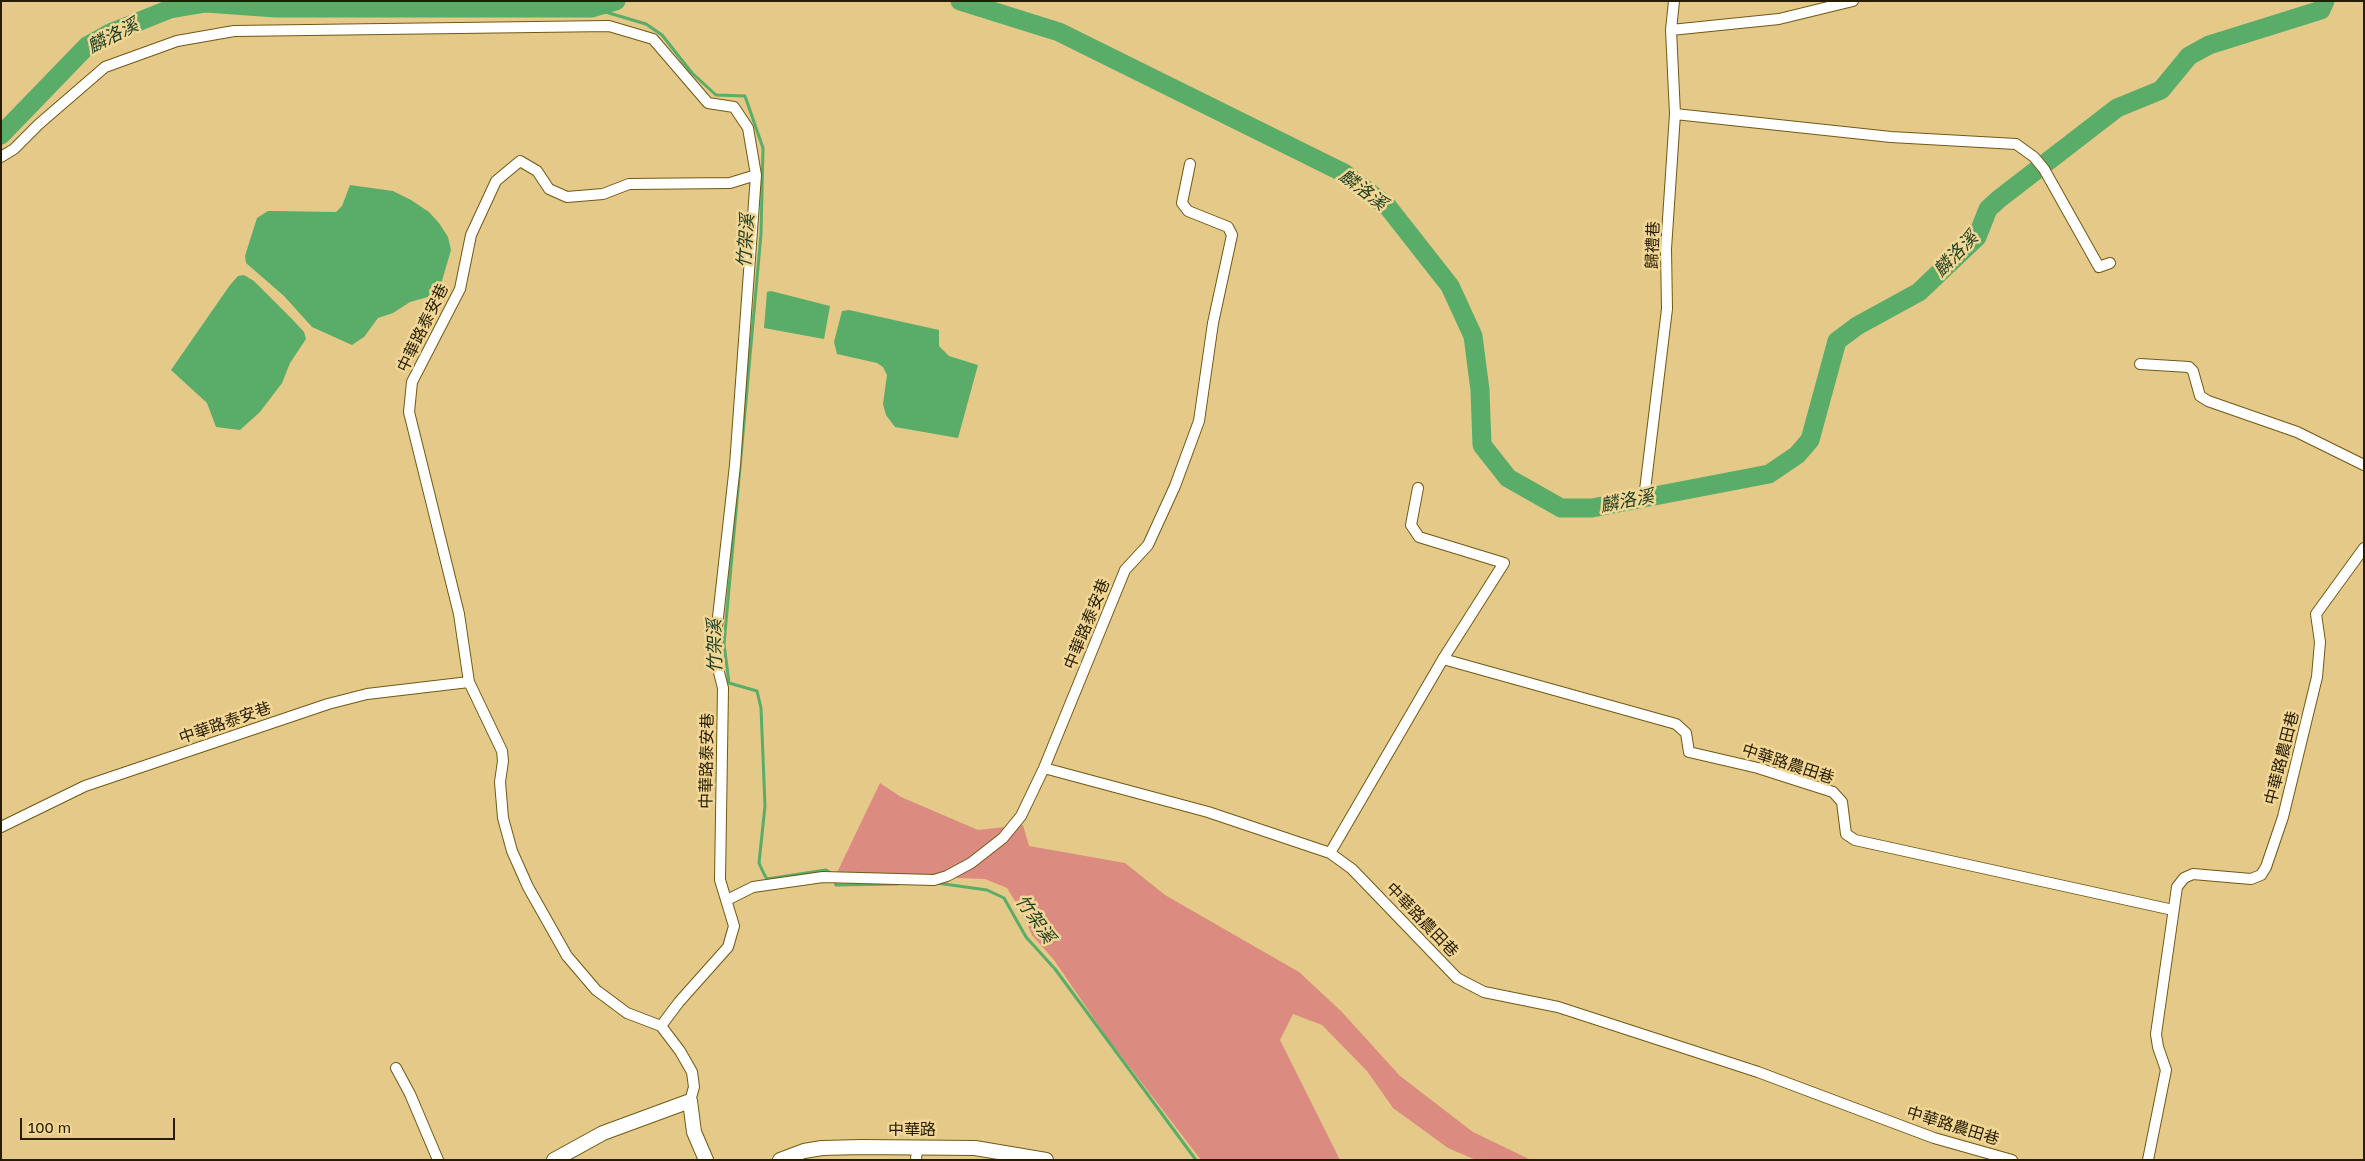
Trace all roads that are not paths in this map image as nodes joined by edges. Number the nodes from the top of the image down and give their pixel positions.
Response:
1 (1674, 1) edge
2 (1853, 1) edge
3 (1671, 30) junction
4 (1675, 114) junction
5 (1, 157) edge
6 (1190, 164) dead end
7 (756, 175) junction
8 (2110, 263) dead end
9 (2140, 364) dead end
10 (2364, 464) edge
11 (1418, 488) dead end
12 (1645, 490) dead end
13 (2364, 548) edge
14 (1443, 659) junction
15 (469, 682) junction
16 (1044, 768) junction
17 (1, 826) edge
18 (1330, 853) junction
19 (728, 900) junction
20 (2173, 910) junction
21 (661, 1026) junction
22 (396, 1068) dead end
23 (690, 1101) junction
24 (917, 1154) edge
25 (438, 1160) edge
26 (554, 1160) edge
27 (706, 1160) edge
28 (780, 1160) edge
29 (1046, 1160) edge
30 (2012, 1160) edge
31 (2148, 1160) edge

1 - 3 street, 歸禮巷
2 - 3 street
3 - 4 street, 歸禮巷
4 - 8 street
4 - 12 street, 歸禮巷
5 - 7 street, 中華路泰安巷
6 - 16 street, 中華路泰安巷
7 - 15 street, 中華路泰安巷
7 - 19 street, 中華路泰安巷
9 - 10 street
11 - 14 street
13 - 20 street, 中華路農田巷
14 - 18 street
14 - 20 street, 中華路農田巷
15 - 17 street, 中華路泰安巷
15 - 21 street, 中華路泰安巷
16 - 18 street, 中華路農田巷
16 - 19 street, 中華路泰安巷
18 - 30 street, 中華路農田巷
19 - 21 street, 中華路泰安巷
20 - 31 street, 中華路農田巷
21 - 23 street
22 - 25 street
23 - 26 street
23 - 27 street
24 - 28 street, 中華路
24 - 29 street, 中華路

